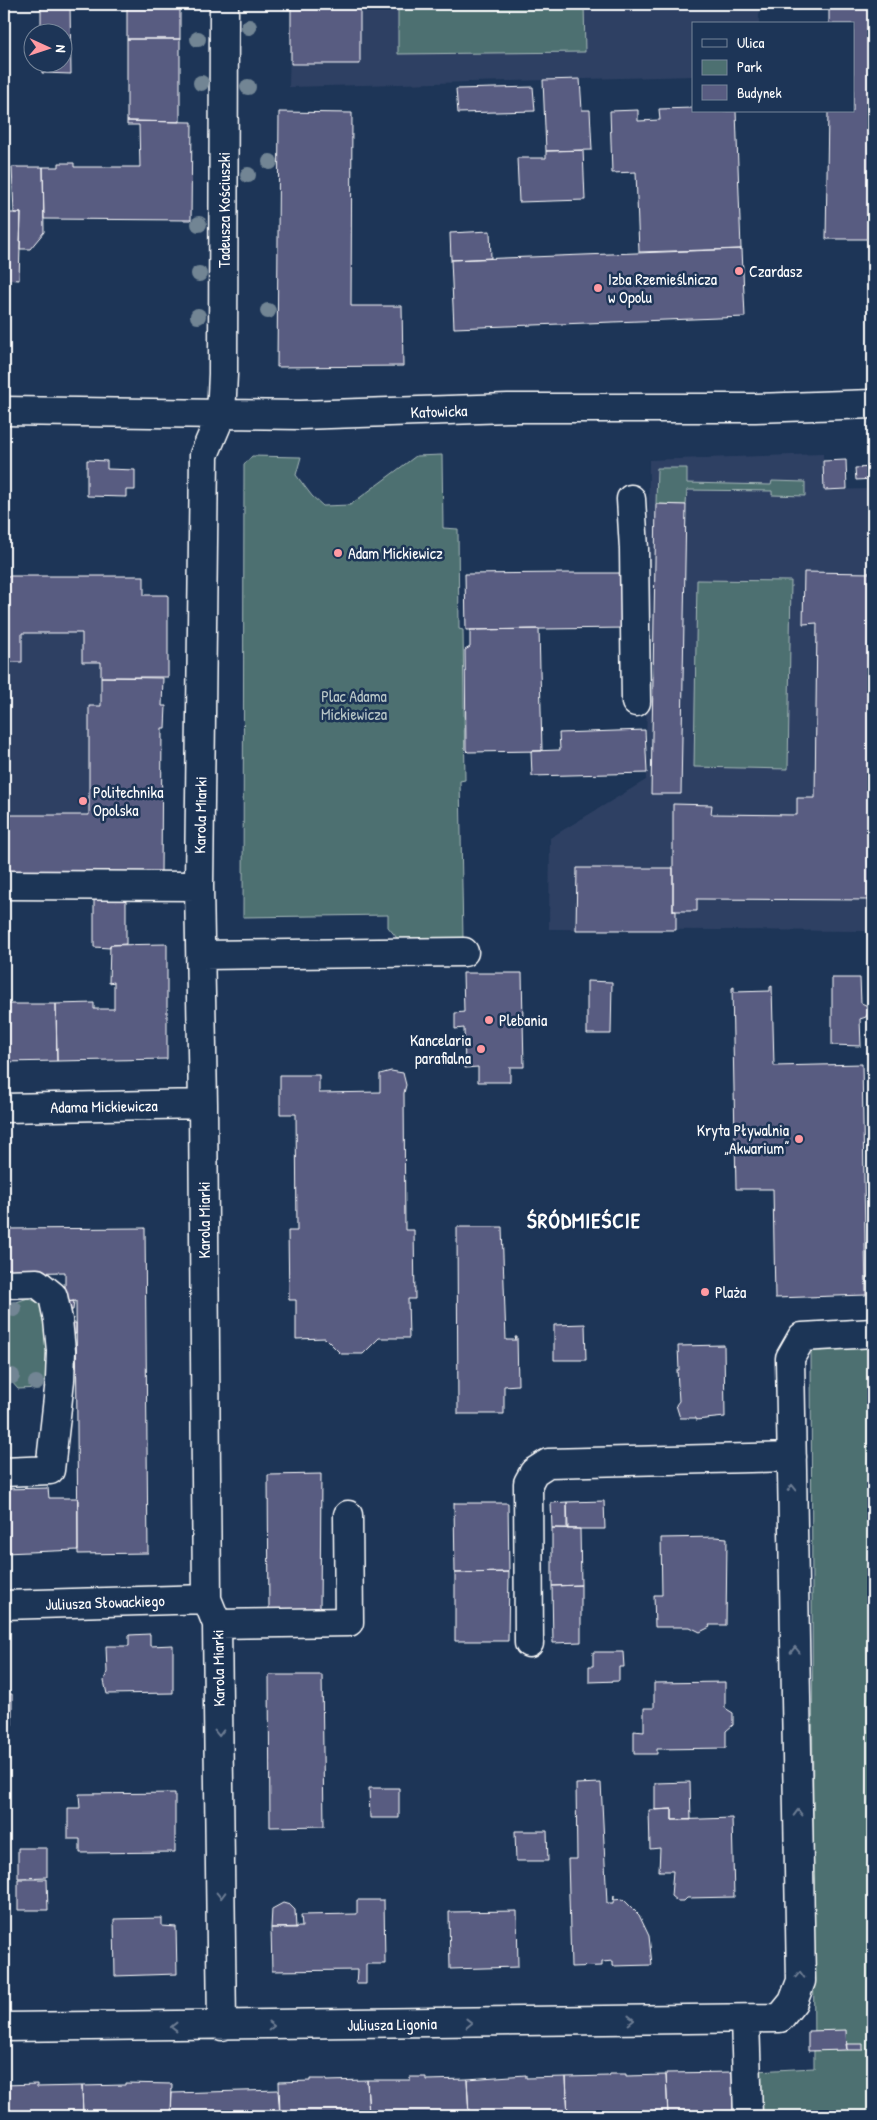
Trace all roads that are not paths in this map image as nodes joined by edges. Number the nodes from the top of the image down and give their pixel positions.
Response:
1 (224, 4) edge
2 (873, 404) edge
3 (4, 411) edge
4 (221, 415) junction
5 (631, 499) dead end
6 (636, 702) dead end
7 (4, 886) edge
8 (199, 886) junction
9 (464, 952) dead end
10 (201, 955) junction
11 (203, 1104) junction
12 (4, 1108) edge
13 (4, 1284) edge
14 (873, 1333) edge
15 (792, 1457) junction
16 (4, 1472) edge
17 (348, 1515) dead end
18 (207, 1599) junction
19 (4, 1605) edge
20 (217, 1624) junction
21 (529, 1643) dead end
22 (745, 2018) junction
23 (222, 2026) junction
24 (4, 2027) edge
25 (748, 2116) edge

1 - 4 street, Tadeusza Kościuszki
2 - 4 street, Katowicka
3 - 4 street, Katowicka
4 - 8 street, Karola Miarki
5 - 6 street
7 - 8 street
8 - 10 street, Karola Miarki
9 - 10 street
10 - 11 street, Karola Miarki
11 - 12 street, Adama Mickiewicza
11 - 18 street, Karola Miarki
13 - 16 street
14 - 15 street
15 - 21 street
22 -> 15 street, Juliusza Ligonia
17 - 20 street
18 - 19 street, Juliusza Słowackiego
18 - 20 street, Karola Miarki
20 -> 23 street, Karola Miarki
23 -> 22 street, Juliusza Ligonia
22 - 25 street
23 -> 24 street, Juliusza Ligonia

